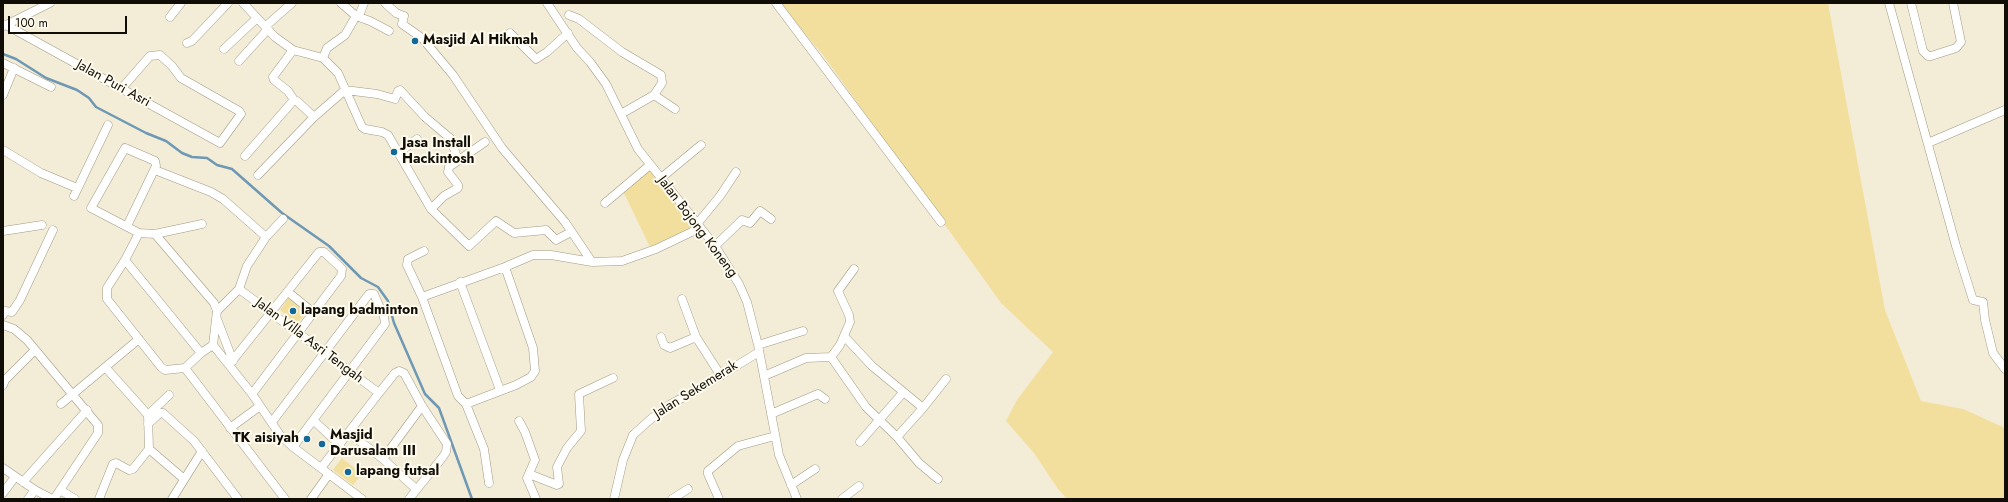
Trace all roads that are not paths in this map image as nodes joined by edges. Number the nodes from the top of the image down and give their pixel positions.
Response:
1 (50, 3) edge
2 (181, 3) edge
3 (228, 3) edge
4 (292, 3) edge
5 (341, 3) edge
6 (364, 3) edge
7 (385, 3) edge
8 (547, 3) edge
9 (776, 3) edge
10 (1889, 3) edge
11 (1911, 3) edge
12 (1953, 3) edge
13 (247, 4) edge
14 (569, 15) dead end
15 (357, 16) junction
16 (170, 17) dead end
17 (257, 18) junction
18 (5, 26) edge
19 (267, 27) junction
20 (389, 31) dead end
21 (510, 33) dead end
22 (568, 33) junction
23 (188, 43) dead end
24 (224, 50) dead end
25 (293, 50) junction
26 (323, 58) junction
27 (239, 61) dead end
28 (3, 63) edge
29 (14, 68) junction
30 (51, 87) dead end
31 (122, 88) junction
32 (345, 90) junction
33 (3, 95) edge
34 (654, 95) junction
35 (294, 100) junction
36 (675, 109) dead end
37 (2005, 110) edge
38 (621, 114) junction
39 (314, 117) junction
40 (108, 125) dead end
41 (417, 139) dead end
42 (485, 142) dead end
43 (1928, 143) junction
44 (701, 145) dead end
45 (3, 150) edge
46 (400, 152) junction
47 (245, 156) dead end
48 (458, 161) junction
49 (650, 165) junction
50 (155, 170) junction
51 (736, 172) dead end
52 (258, 175) dead end
53 (662, 178) junction
54 (77, 188) junction
55 (74, 196) dead end
56 (605, 202) dead end
57 (431, 209) junction
58 (771, 218) dead end
59 (283, 219) dead end
60 (941, 222) dead end
61 (202, 224) dead end
62 (42, 225) dead end
63 (127, 226) junction
64 (698, 226) junction
65 (53, 230) dead end
66 (3, 231) edge
67 (571, 232) junction
68 (139, 233) junction
69 (151, 234) junction
70 (266, 237) junction
71 (715, 246) junction
72 (132, 247) junction
73 (424, 251) dead end
74 (126, 260) junction
75 (592, 262) junction
76 (505, 267) junction
77 (854, 269) dead end
78 (460, 282) junction
79 (239, 289) junction
80 (288, 292) junction
81 (422, 297) junction
82 (682, 299) dead end
83 (314, 312) junction
84 (272, 313) junction
85 (3, 315) edge
86 (217, 315) junction
87 (3, 325) edge
88 (803, 331) dead end
89 (299, 333) junction
90 (844, 336) junction
91 (661, 337) dead end
92 (696, 337) junction
93 (139, 339) junction
94 (213, 345) junction
95 (758, 349) junction
96 (35, 350) junction
97 (325, 352) junction
98 (201, 353) junction
99 (831, 357) junction
100 (231, 363) junction
101 (106, 368) junction
102 (185, 368) junction
103 (2005, 369) edge
104 (350, 371) junction
105 (721, 376) junction
106 (764, 376) junction
107 (613, 378) dead end
108 (946, 379) dead end
109 (3, 385) edge
110 (500, 390) junction
111 (73, 393) junction
112 (379, 393) junction
113 (252, 394) junction
114 (169, 395) dead end
115 (901, 395) dead end
116 (825, 399) dead end
117 (61, 404) dead end
118 (466, 404) junction
119 (260, 406) junction
120 (422, 406) junction
121 (923, 408) junction
122 (87, 410) junction
123 (771, 414) junction
124 (148, 415) junction
125 (313, 420) junction
126 (879, 420) junction
127 (519, 421) dead end
128 (272, 422) junction
129 (148, 424) junction
130 (230, 428) junction
131 (348, 433) junction
132 (775, 436) junction
133 (897, 437) junction
134 (860, 442) dead end
135 (340, 445) junction
136 (293, 447) junction
137 (149, 448) junction
138 (202, 451) junction
139 (383, 459) junction
140 (3, 468) edge
141 (321, 468) junction
142 (815, 469) dead end
143 (329, 474) junction
144 (529, 474) junction
145 (15, 477) junction
146 (184, 479) junction
147 (938, 479) dead end
148 (23, 482) junction
149 (489, 483) dead end
150 (791, 485) junction
151 (859, 486) dead end
152 (688, 489) dead end
153 (35, 490) junction
154 (60, 490) junction
155 (416, 490) junction
156 (3, 493) edge
157 (358, 498) edge
158 (28, 499) edge
159 (53, 499) edge
160 (75, 499) edge
161 (99, 499) edge
162 (172, 499) edge
163 (238, 499) edge
164 (284, 499) edge
165 (311, 499) edge
166 (409, 499) edge
167 (536, 499) edge
168 (614, 499) edge
169 (672, 499) edge
170 (719, 499) edge
171 (797, 499) edge
172 (842, 499) edge

1 - 18 street
2 - 16 street
3 - 23 street
4 - 19 street
5 - 15 street
6 - 15 street
7 - 67 street
8 - 22 street, Jalan Bojong Koneng
9 - 60 street
10 - 43 street
11 - 12 street
13 - 17 street
14 - 34 street
15 - 20 street
15 - 26 street
17 - 19 street
17 - 24 street
18 - 31 street, Jalan Puri Asri
19 - 25 street
19 - 27 street
21 - 22 street
22 - 38 street, Jalan Bojong Koneng
25 - 26 street
25 - 35 street
26 - 32 street
28 - 29 street
29 - 30 street
29 - 33 street
31 - 31 street, Jalan Puri Asri
32 - 39 street
32 - 46 street
32 - 48 street
34 - 36 street
34 - 38 street
35 - 39 street
35 - 47 street
37 - 43 street
38 - 49 street, Jalan Bojong Koneng
39 - 52 street
40 - 54 street
41 - 46 street
42 - 48 street
43 - 103 street
44 - 53 street
45 - 54 street
46 - 57 street
48 - 57 street
49 - 53 street, Jalan Bojong Koneng
49 - 56 street
50 - 63 street
50 - 63 street
50 - 70 street
51 - 64 street
53 - 64 street, Jalan Bojong Koneng
54 - 55 street
57 - 67 street
58 - 71 street
59 - 70 street
61 - 69 street
62 - 66 street
63 - 68 street
64 - 71 street, Jalan Bojong Koneng
64 - 75 street
65 - 85 street
67 - 75 street
68 - 69 street
68 - 72 street
69 - 72 street
69 - 86 street
70 - 79 street
71 - 95 street, Jalan Bojong Koneng
72 - 74 street
73 - 81 street
74 - 93 street
74 - 98 street
75 - 76 street
76 - 78 street
76 - 110 street
77 - 90 street
78 - 81 street
78 - 110 street
79 - 84 street, Jalan Villa Asri Tengah
79 - 86 street
80 - 83 street
80 - 83 street
80 - 84 street
81 - 118 street
82 - 92 street
83 - 89 street
84 - 89 street, Jalan Villa Asri Tengah
84 - 100 street
86 - 94 street
86 - 100 street
87 - 96 street
88 - 95 street, Jalan Sekemerak
89 - 97 street, Jalan Villa Asri Tengah
89 - 113 street
90 - 99 street
90 - 121 street
91 - 92 street
92 - 105 street
93 - 101 street
93 - 102 street
94 - 98 street
94 - 100 street
95 - 105 street, Jalan Sekemerak
95 - 106 street, Jalan Bojong Koneng
96 - 109 street
96 - 111 street
97 - 104 street, Jalan Villa Asri Tengah
97 - 104 street
97 - 128 street
98 - 102 street
99 - 106 street
99 - 126 street
100 - 113 street
101 - 111 street
101 - 124 street
102 - 130 street
104 - 112 street, Jalan Villa Asri Tengah
104 - 125 street
105 - 168 street, Jalan Sekemerak
106 - 123 street, Jalan Bojong Koneng
107 - 144 street
108 - 121 street
110 - 118 street
111 - 117 street
111 - 122 street
112 - 120 street
112 - 131 street
113 - 119 street
114 - 124 street
115 - 126 street
116 - 123 street
118 - 149 street
119 - 128 street
119 - 130 street
120 - 139 street
120 - 155 street
121 - 133 street
122 - 148 street
122 - 154 street
123 - 132 street, Jalan Bojong Koneng
124 - 129 street
125 - 135 street
125 - 136 street
126 - 133 street
126 - 134 street
127 - 144 street
128 - 136 street
129 - 137 street
129 - 138 street
130 - 164 street
131 - 135 street
131 - 139 street
132 - 150 street, Jalan Bojong Koneng
132 - 170 street
133 - 147 street
135 - 141 street
136 - 141 street
137 - 146 street
137 - 161 street
138 - 146 street
138 - 163 street
139 - 155 street
140 - 145 street
141 - 143 street
142 - 150 street
143 - 157 street
143 - 165 street
144 - 167 street
145 - 148 street
145 - 156 street
146 - 162 street
148 - 153 street
150 - 171 street, Jalan Bojong Koneng
151 - 172 street
152 - 169 street
153 - 158 street
153 - 159 street
154 - 159 street
154 - 160 street
155 - 166 street

